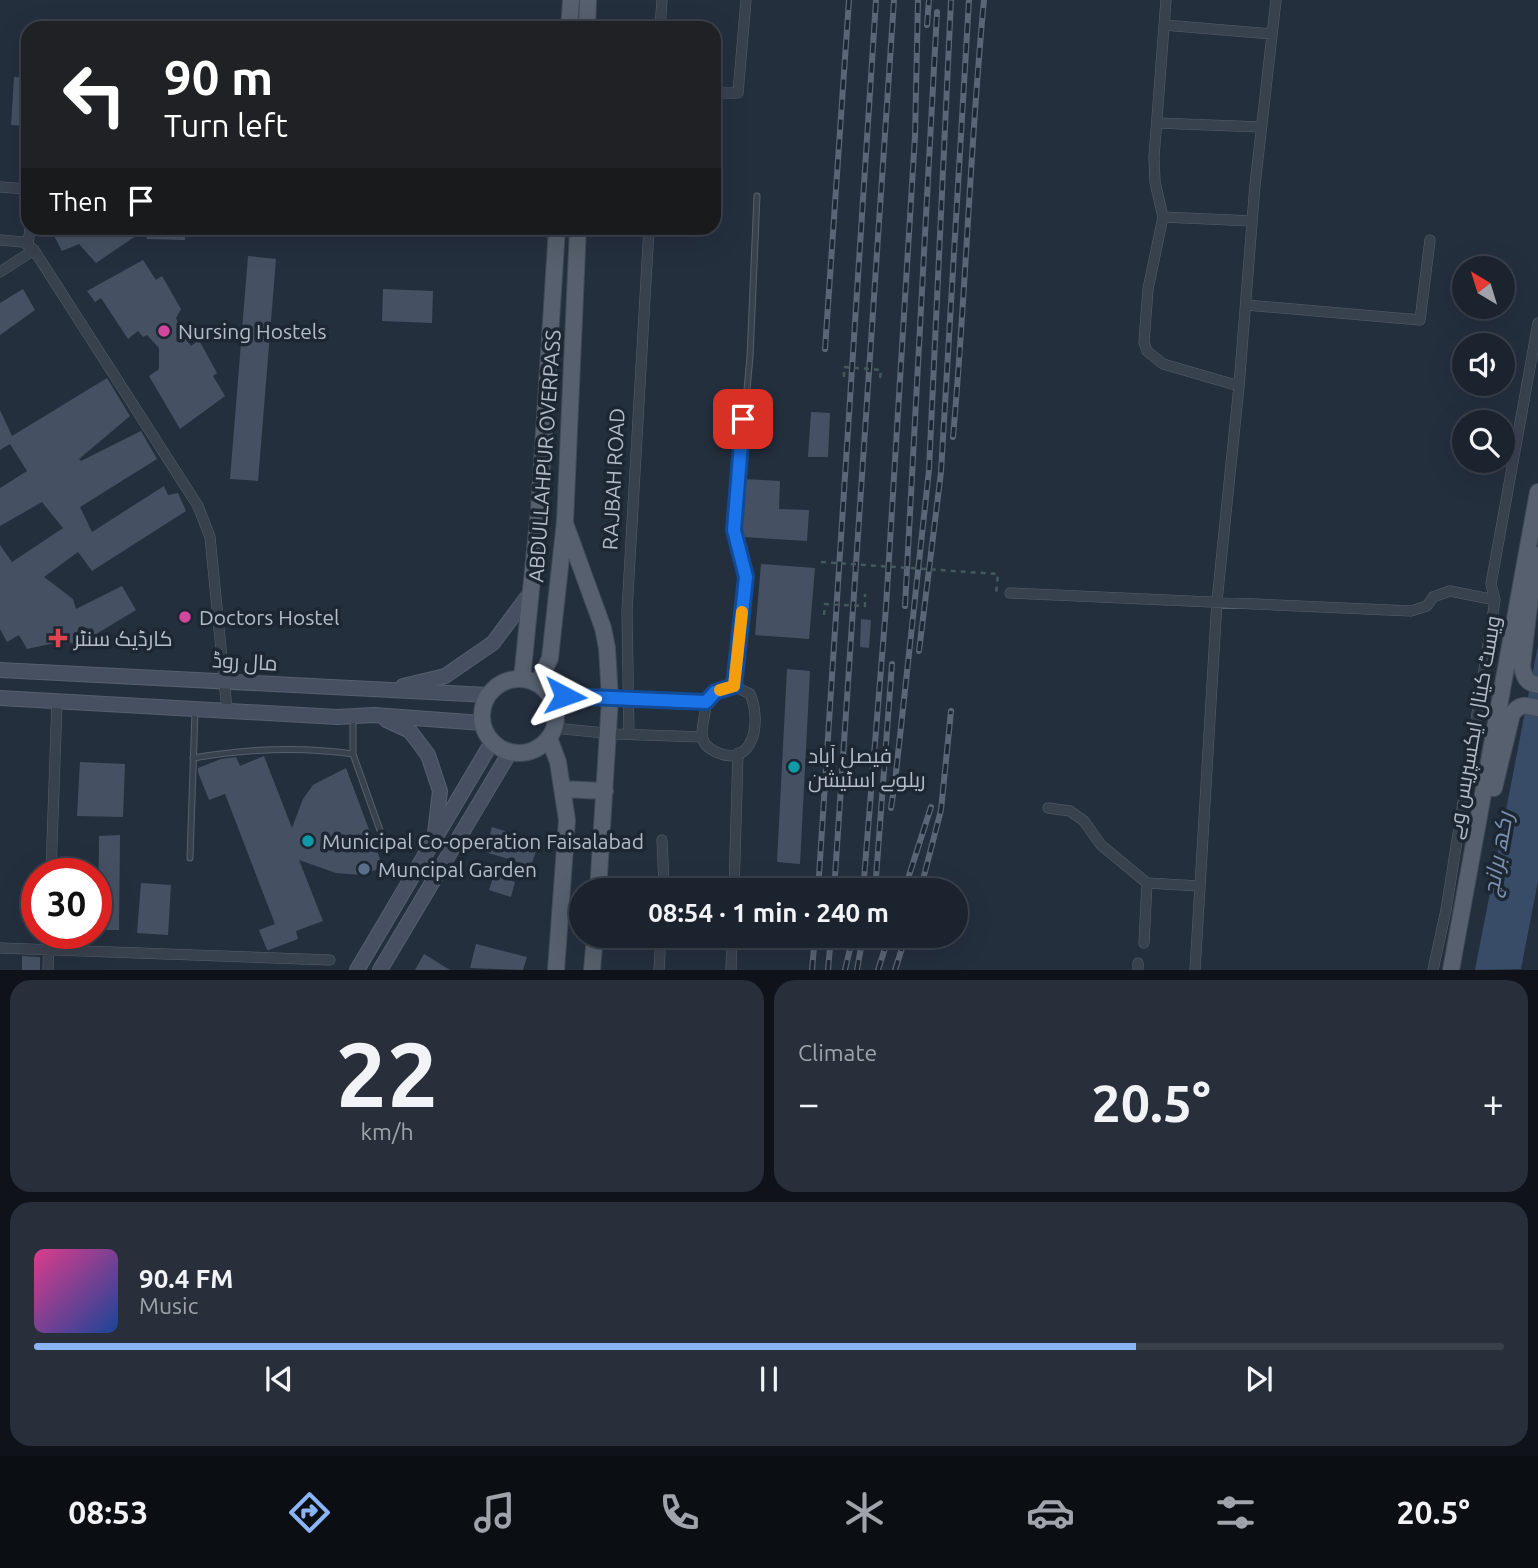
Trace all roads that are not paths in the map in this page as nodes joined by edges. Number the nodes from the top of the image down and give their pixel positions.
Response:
1 (589, 0) edge
2 (662, 0) edge
3 (746, 0) edge
4 (1166, 0) edge
5 (1276, 0) edge
6 (588, 21) edge
7 (660, 21) edge
8 (1164, 25) junction
9 (1272, 34) junction
10 (721, 93) edge
11 (1157, 123) junction
12 (1261, 127) junction
13 (0, 187) edge
14 (21, 188) edge
15 (757, 196) dead end
16 (1163, 217) junction
17 (1252, 221) junction
18 (30, 235) edge
19 (557, 235) edge
20 (578, 235) edge
21 (649, 235) edge
22 (0, 240) edge
23 (1430, 240) dead end
24 (31, 248) junction
25 (0, 272) edge
26 (1246, 305) junction
27 (1538, 323) edge
28 (1239, 386) junction
29 (1538, 492) edge
30 (565, 521) junction
31 (1538, 528) edge
32 (532, 592) junction
33 (1010, 593) dead end
34 (1494, 600) junction
35 (1217, 601) junction
36 (0, 670) edge
37 (522, 678) junction
38 (224, 681) junction
39 (1534, 684) edge
40 (734, 686) junction
41 (384, 690) junction
42 (544, 690) junction
43 (488, 695) junction
44 (0, 698) edge
45 (610, 699) junction
46 (627, 699) junction
47 (57, 701) junction
48 (706, 702) junction
49 (1532, 706) edge
50 (195, 709) junction
51 (227, 710) junction
52 (374, 715) junction
53 (353, 716) junction
54 (482, 723) junction
55 (552, 733) junction
56 (609, 733) junction
57 (629, 734) junction
58 (702, 737) junction
59 (492, 742) junction
60 (510, 752) junction
61 (738, 753) junction
62 (353, 754) junction
63 (193, 758) junction
64 (562, 789) junction
65 (605, 791) junction
66 (1048, 808) dead end
67 (662, 840) dead end
68 (435, 842) junction
69 (387, 850) dead end
70 (52, 858) edge
71 (190, 858) dead end
72 (599, 878) edge
73 (663, 878) edge
74 (734, 878) edge
75 (1147, 883) junction
76 (1199, 886) junction
77 (1465, 900) junction
78 (1144, 943) dead end
79 (0, 948) edge
80 (594, 948) edge
81 (660, 948) edge
82 (732, 948) edge
83 (49, 950) junction
84 (330, 960) dead end
85 (48, 970) edge
86 (357, 970) edge
87 (380, 970) edge
88 (556, 970) edge
89 (593, 970) edge
90 (659, 970) edge
91 (731, 970) edge
92 (1195, 970) edge
93 (1433, 970) edge
94 (1451, 970) edge

1 - 6 main road
2 - 7 street
3 - 10 street
4 - 8 street
5 - 9 street
8 - 9 street
8 - 11 street
9 - 12 street
11 - 12 street
11 - 16 street
12 - 17 street
13 - 14 street
15 - 40 lane
16 - 17 street
16 - 28 street
17 - 26 street
18 - 24 street
19 - 32 main road, ABDULLAHPUR OVERPASS
20 - 30 main road, ABDULLAHPUR OVERPASS
21 - 46 street, RAJBAH ROAD
22 - 24 street
23 - 26 street
24 - 25 street
24 - 38 street
26 - 28 street
27 - 34 street
28 - 35 street
29 - 77 main road, ویسٹ کینال ایکسپریس وے
30 - 42 main road, ABDULLAHPUR OVERPASS
30 - 45 main road, RAJBAH ROAD
31 - 39 main road
32 - 37 main road, ABDULLAHPUR OVERPASS
32 - 41 main road
33 - 35 street
34 - 35 street
34 - 93 street
35 - 76 street
36 - 38 main road, مال روڈ
37 - 42 main road
37 - 43 main road
38 - 41 main road, مال روڈ
38 - 51 street
40 - 48 street
40 - 61 street
41 - 43 main road, مال روڈ
42 - 45 street
42 - 55 main road
43 - 54 main road
44 - 47 main road
45 - 46 street
45 - 56 main road, RAJBAH ROAD
46 - 48 street
46 - 57 street, RAJBAH ROAD
47 - 50 main road
47 - 70 street
48 - 58 street
49 - 77 main road
50 - 51 main road
50 - 63 lane
51 - 53 main road
52 - 53 main road
52 - 54 main road
52 - 68 main road
53 - 62 lane
54 - 59 main road
55 - 56 street
55 - 60 main road
55 - 64 main road
56 - 57 street
56 - 65 main road, RAJBAH ROAD
57 - 58 street
58 - 61 street
59 - 60 main road
59 - 68 main road
60 - 87 main road
61 - 74 street
62 - 63 lane
62 - 69 lane
63 - 71 lane
64 - 65 main road
64 - 88 main road
65 - 72 main road, RAJBAH ROAD
66 - 75 street
67 - 73 street
68 - 86 main road
75 - 76 street
75 - 78 street
76 - 92 street
77 - 94 main road, ویسٹ کینال ایکسپریس وے
79 - 83 street
80 - 89 main road
81 - 90 street
82 - 91 street
83 - 84 street
83 - 85 street

